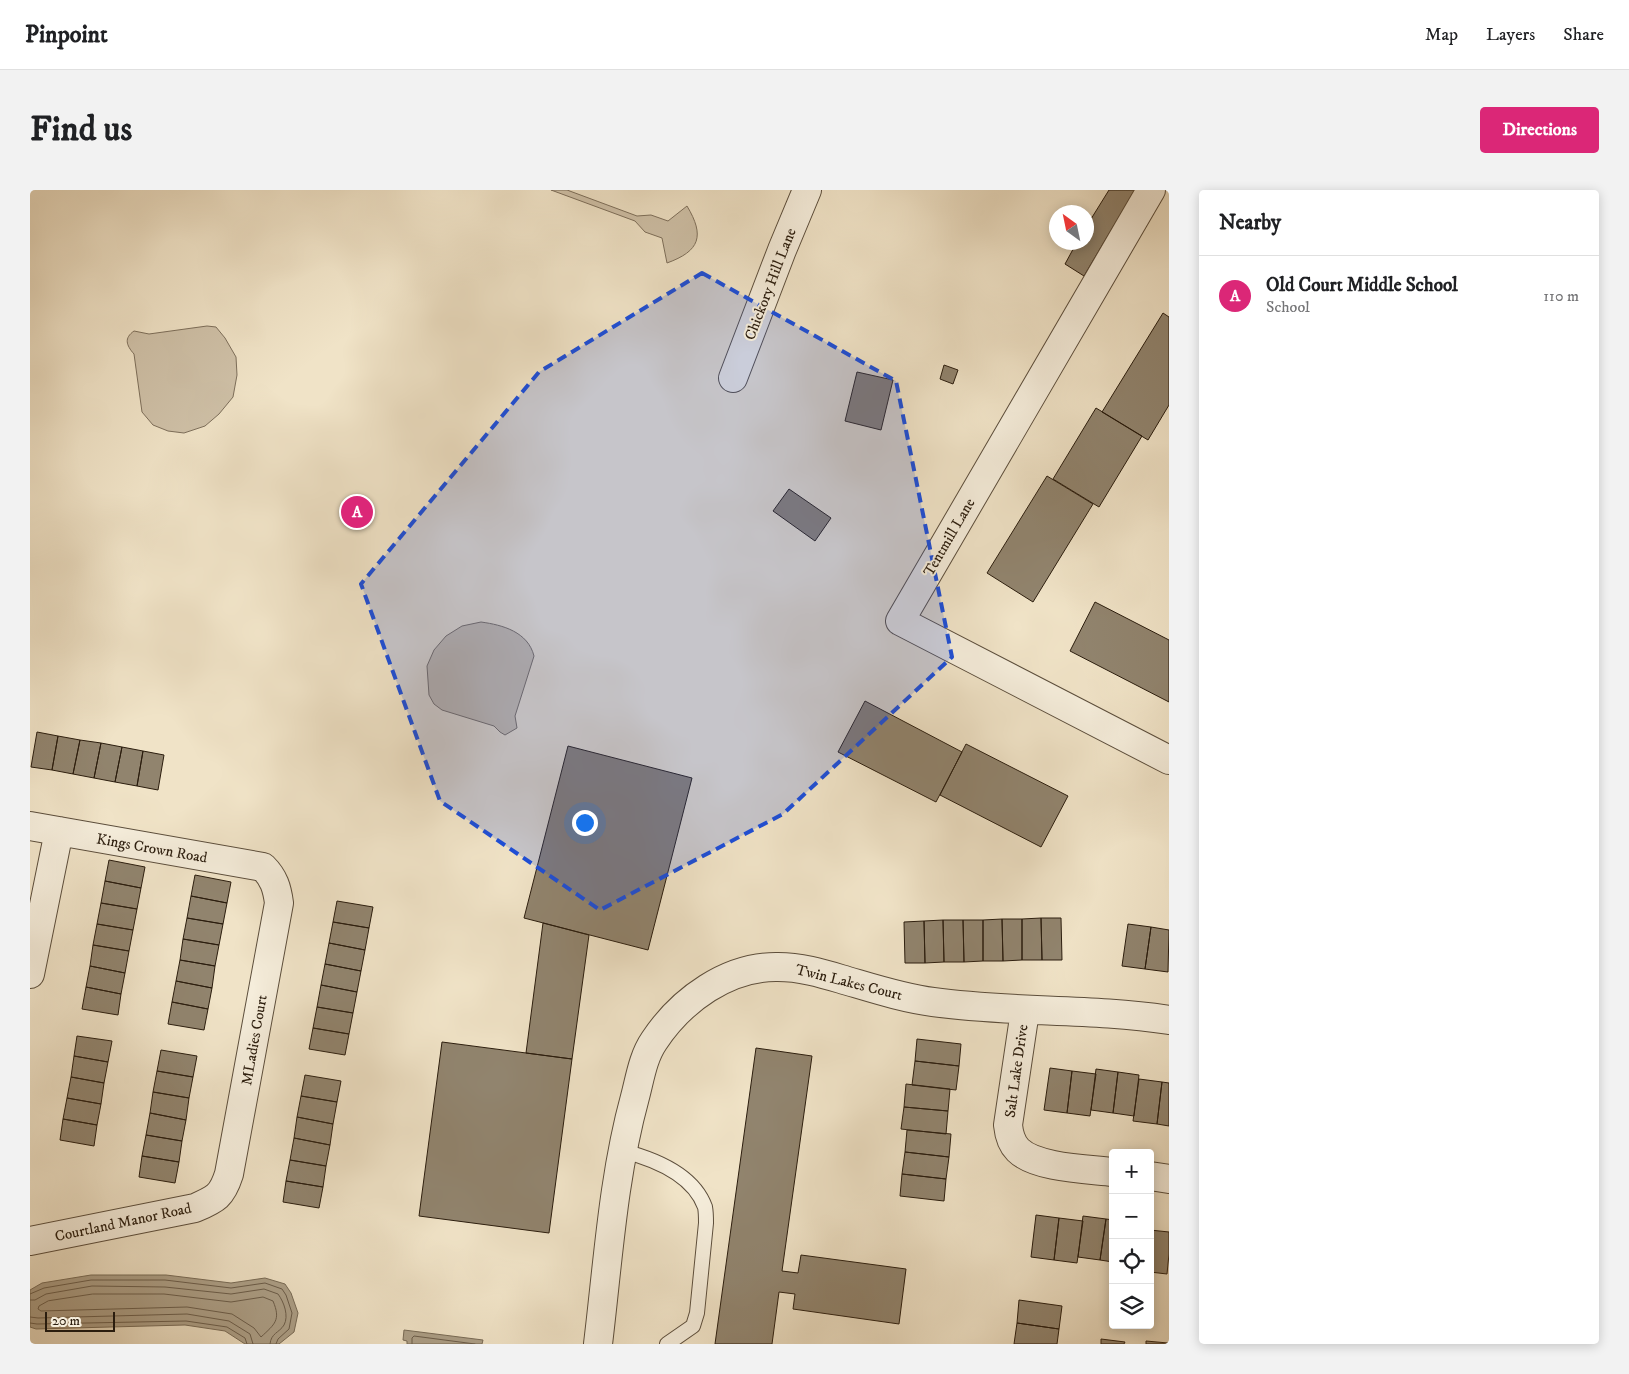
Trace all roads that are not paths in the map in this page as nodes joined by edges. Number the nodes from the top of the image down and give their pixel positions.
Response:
1 (807, 190) edge
2 (1152, 190) edge
3 (733, 378) dead end
4 (1169, 760) edge
5 (30, 826) edge
6 (59, 831) junction
7 (272, 876) joint
8 (30, 974) edge
9 (1025, 1011) junction
10 (1169, 1020) edge
11 (623, 1152) junction
12 (1109, 1172) edge
13 (1154, 1176) edge
14 (1169, 1178) edge
15 (214, 1200) joint
16 (30, 1241) edge
17 (598, 1344) edge
18 (667, 1344) edge

1 - 3 street, Chickory Hill Lane
2 - 4 street, Tentmill Lane
5 - 6 street, Kings Crown Road
6 - 7 street, Kings Crown Road
6 - 8 street
7 - 15 street, MLadies Court
9 - 10 street, Twin Lakes Court
9 - 11 street, Twin Lakes Court
9 - 12 street, Salt Lake Drive
11 - 17 street, Twin Lakes Court
11 - 18 lane
13 - 14 street
15 - 16 street, Courtland Manor Road

